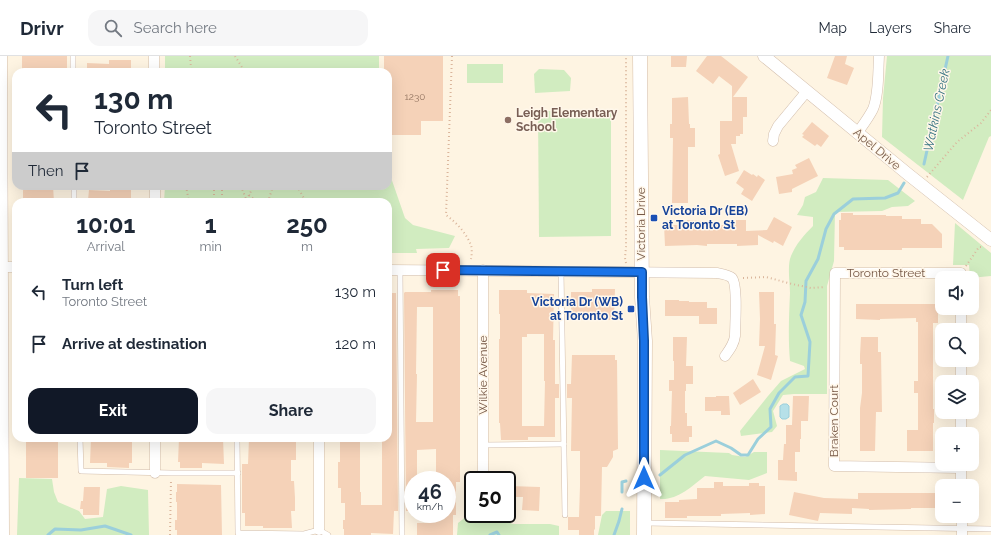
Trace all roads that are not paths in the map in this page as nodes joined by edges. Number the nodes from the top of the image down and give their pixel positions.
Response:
1 (1, 56) edge
2 (73, 56) edge
3 (154, 56) edge
4 (640, 56) edge
5 (764, 56) edge
6 (879, 56) edge
7 (73, 68) edge
8 (154, 68) edge
9 (807, 91) junction
10 (858, 132) junction
11 (773, 141) dead end
12 (988, 243) edge
13 (1, 267) edge
14 (12, 267) edge
15 (392, 270) edge
16 (400, 270) junction
17 (483, 270) junction
18 (561, 271) junction
19 (642, 272) junction
20 (835, 273) joint
21 (935, 275) edge
22 (725, 356) dead end
23 (80, 442) edge
24 (156, 442) edge
25 (238, 442) edge
26 (319, 442) edge
27 (564, 444) junction
28 (483, 446) junction
29 (935, 466) edge
30 (483, 471) edge
31 (155, 473) junction
32 (238, 473) junction
33 (565, 515) dead end
34 (644, 529) edge
35 (991, 529) edge
36 (962, 532) edge
37 (324, 533) edge
38 (3, 535) edge
39 (402, 535) edge

1 - 13 street
2 - 7 lane
3 - 8 street
4 - 19 main road, Victoria Drive
5 - 9 street, Apel Drive
6 - 10 street
9 - 10 street, Apel Drive
9 - 11 street
10 - 12 street, Apel Drive
13 - 14 street
13 - 38 street
15 - 16 street
16 - 17 street
16 - 39 lane
17 - 18 street
17 - 28 street, Wilkie Avenue
18 - 19 street
18 - 27 lane
19 - 22 street
19 - 34 main road, Victoria Drive
20 - 21 street, Toronto Street
20 - 29 street, Braken Court
23 - 31 lane
24 - 31 street
25 - 32 lane
26 - 37 street
27 - 28 lane
27 - 33 lane
28 - 30 street, Wilkie Avenue
31 - 32 lane
32 - 37 lane
34 - 36 lane
35 - 36 lane

